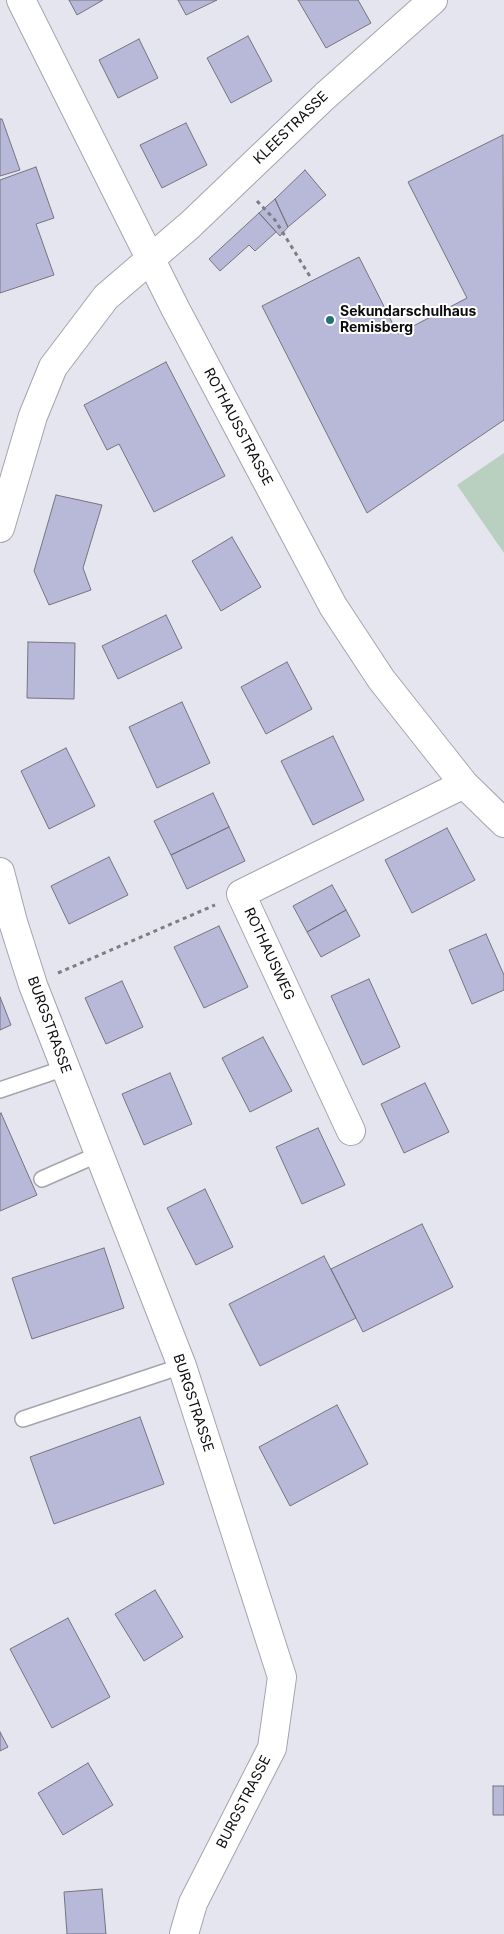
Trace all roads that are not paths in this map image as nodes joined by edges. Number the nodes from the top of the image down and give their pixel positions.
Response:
1 (21, 0) edge
2 (433, 0) edge
3 (150, 259) junction
4 (0, 528) edge
5 (464, 784) junction
6 (504, 823) edge
7 (2, 887) edge
8 (64, 1068) junction
9 (0, 1090) edge
10 (351, 1131) dead end
11 (99, 1154) junction
12 (42, 1179) dead end
13 (182, 1366) junction
14 (23, 1419) dead end
15 (184, 1934) edge

1 - 3 street, ROTHAUSSTRASSE
2 - 3 street, KLEESTRASSE
3 - 4 street
3 - 5 street, ROTHAUSSTRASSE
5 - 6 street, ROTHAUSSTRASSE
5 - 10 street, ROTHAUSWEG
7 - 8 street, BURGSTRASSE
8 - 9 lane
8 - 11 street, BURGSTRASSE
11 - 12 lane
11 - 13 street, BURGSTRASSE
13 - 14 lane
13 - 15 street, BURGSTRASSE

